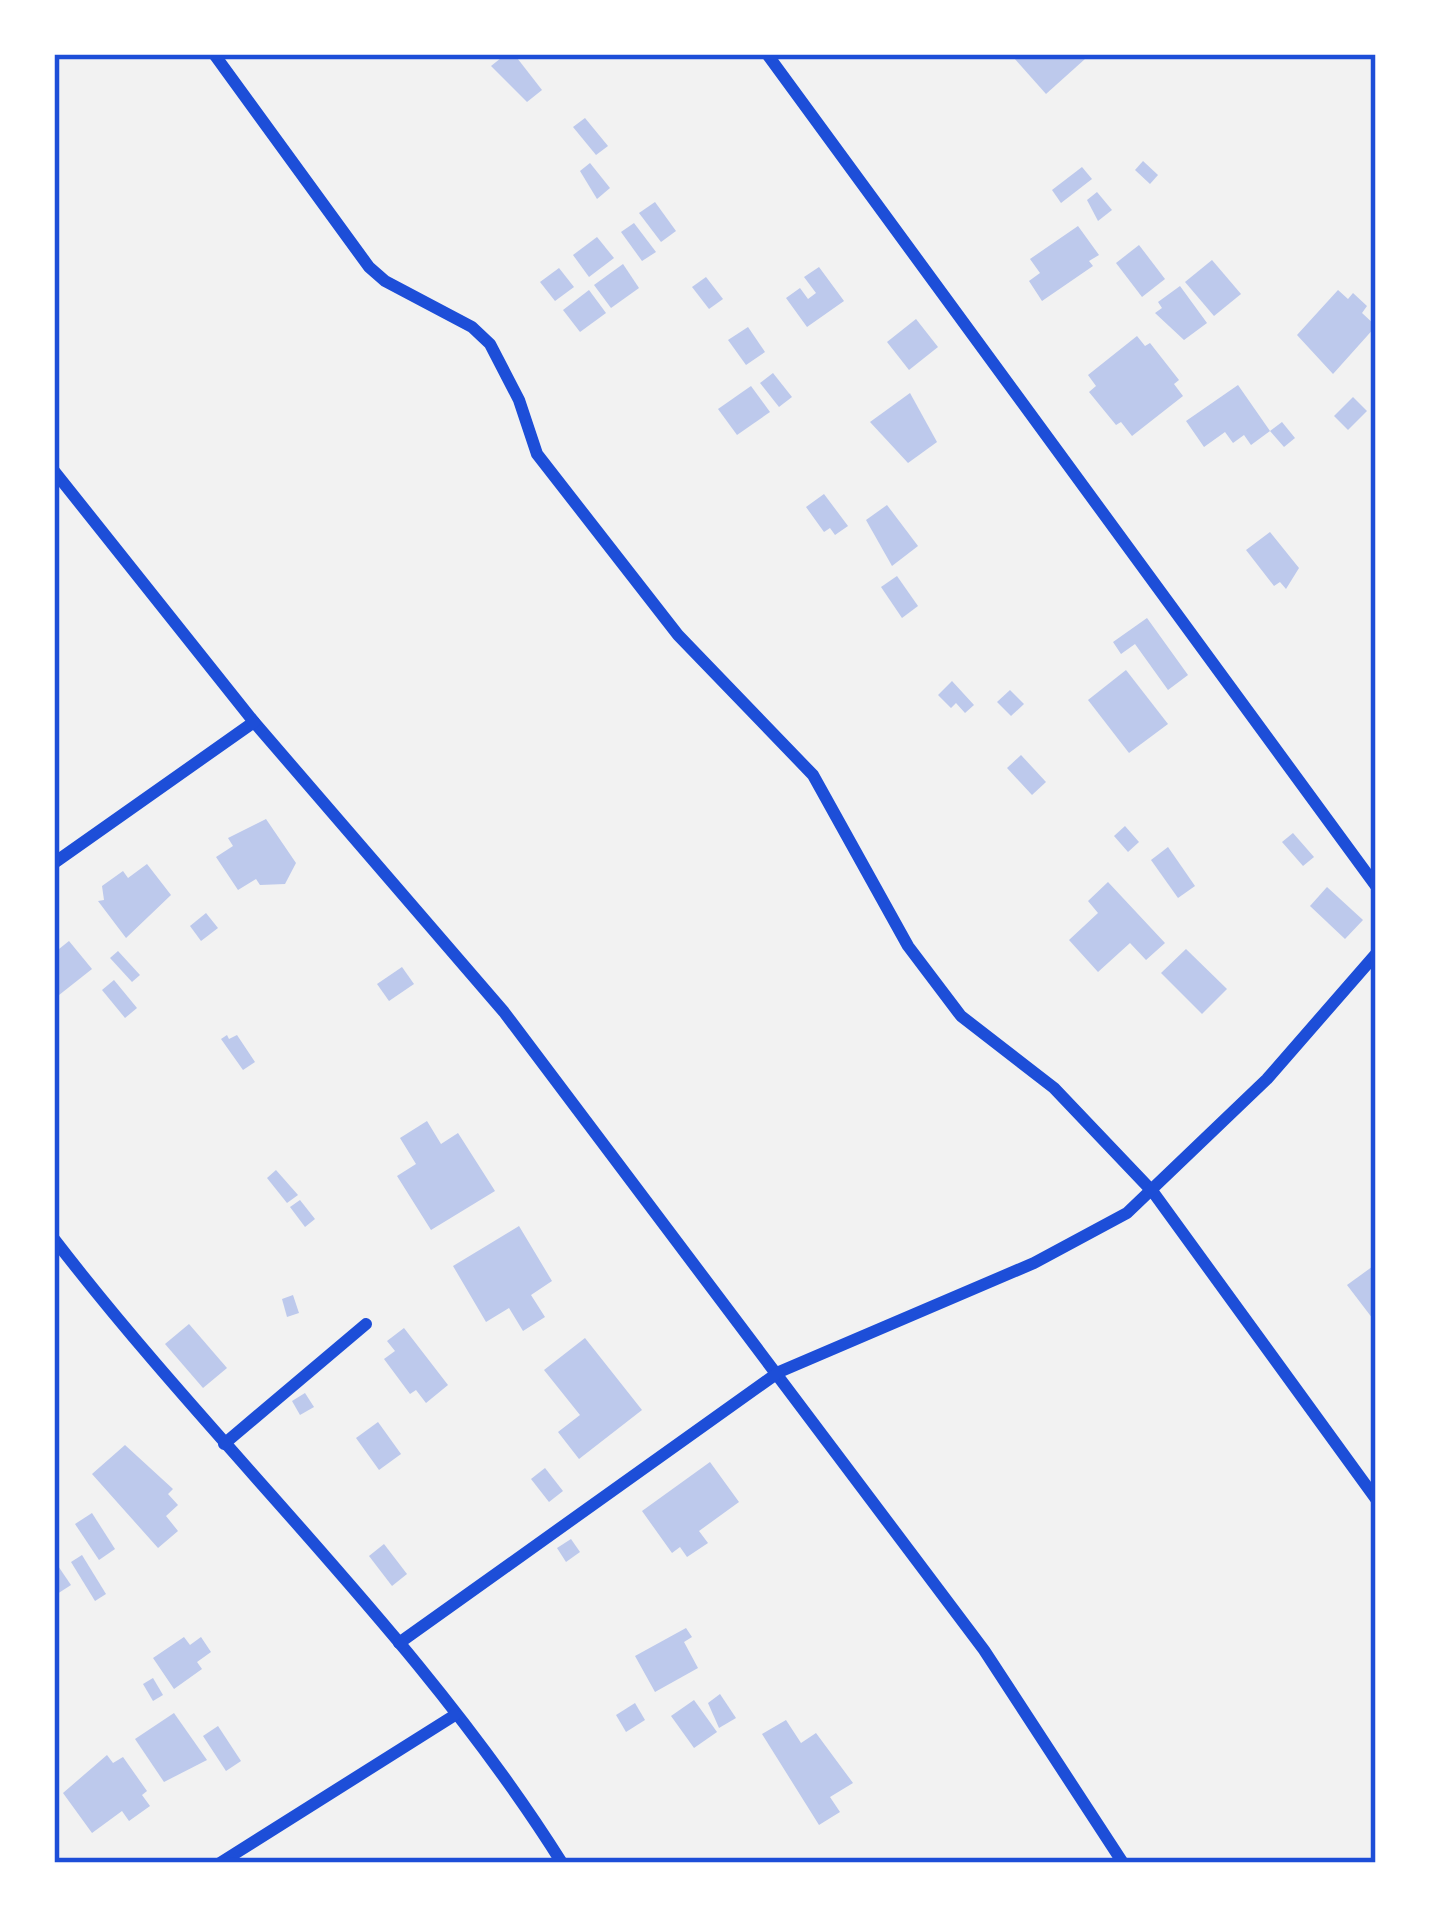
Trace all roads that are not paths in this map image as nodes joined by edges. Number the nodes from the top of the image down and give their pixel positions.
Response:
1 (214, 54) edge
2 (767, 54) edge
3 (54, 471) edge
4 (254, 722) junction
5 (54, 862) edge
6 (1376, 886) edge
7 (1376, 954) edge
8 (1153, 1192) junction
9 (54, 1238) edge
10 (366, 1324) dead end
11 (779, 1372) junction
12 (224, 1444) junction
13 (1376, 1498) edge
14 (399, 1643) junction
15 (454, 1715) junction
16 (220, 1863) edge
17 (562, 1863) edge
18 (1123, 1863) edge

1 - 8 street
2 - 6 street
3 - 4 street
4 - 5 street
4 - 11 street
7 - 8 street
8 - 11 street
8 - 13 street
9 - 12 street
10 - 12 street
11 - 14 street
11 - 18 street
12 - 14 street
14 - 15 street
15 - 16 street
15 - 17 street

